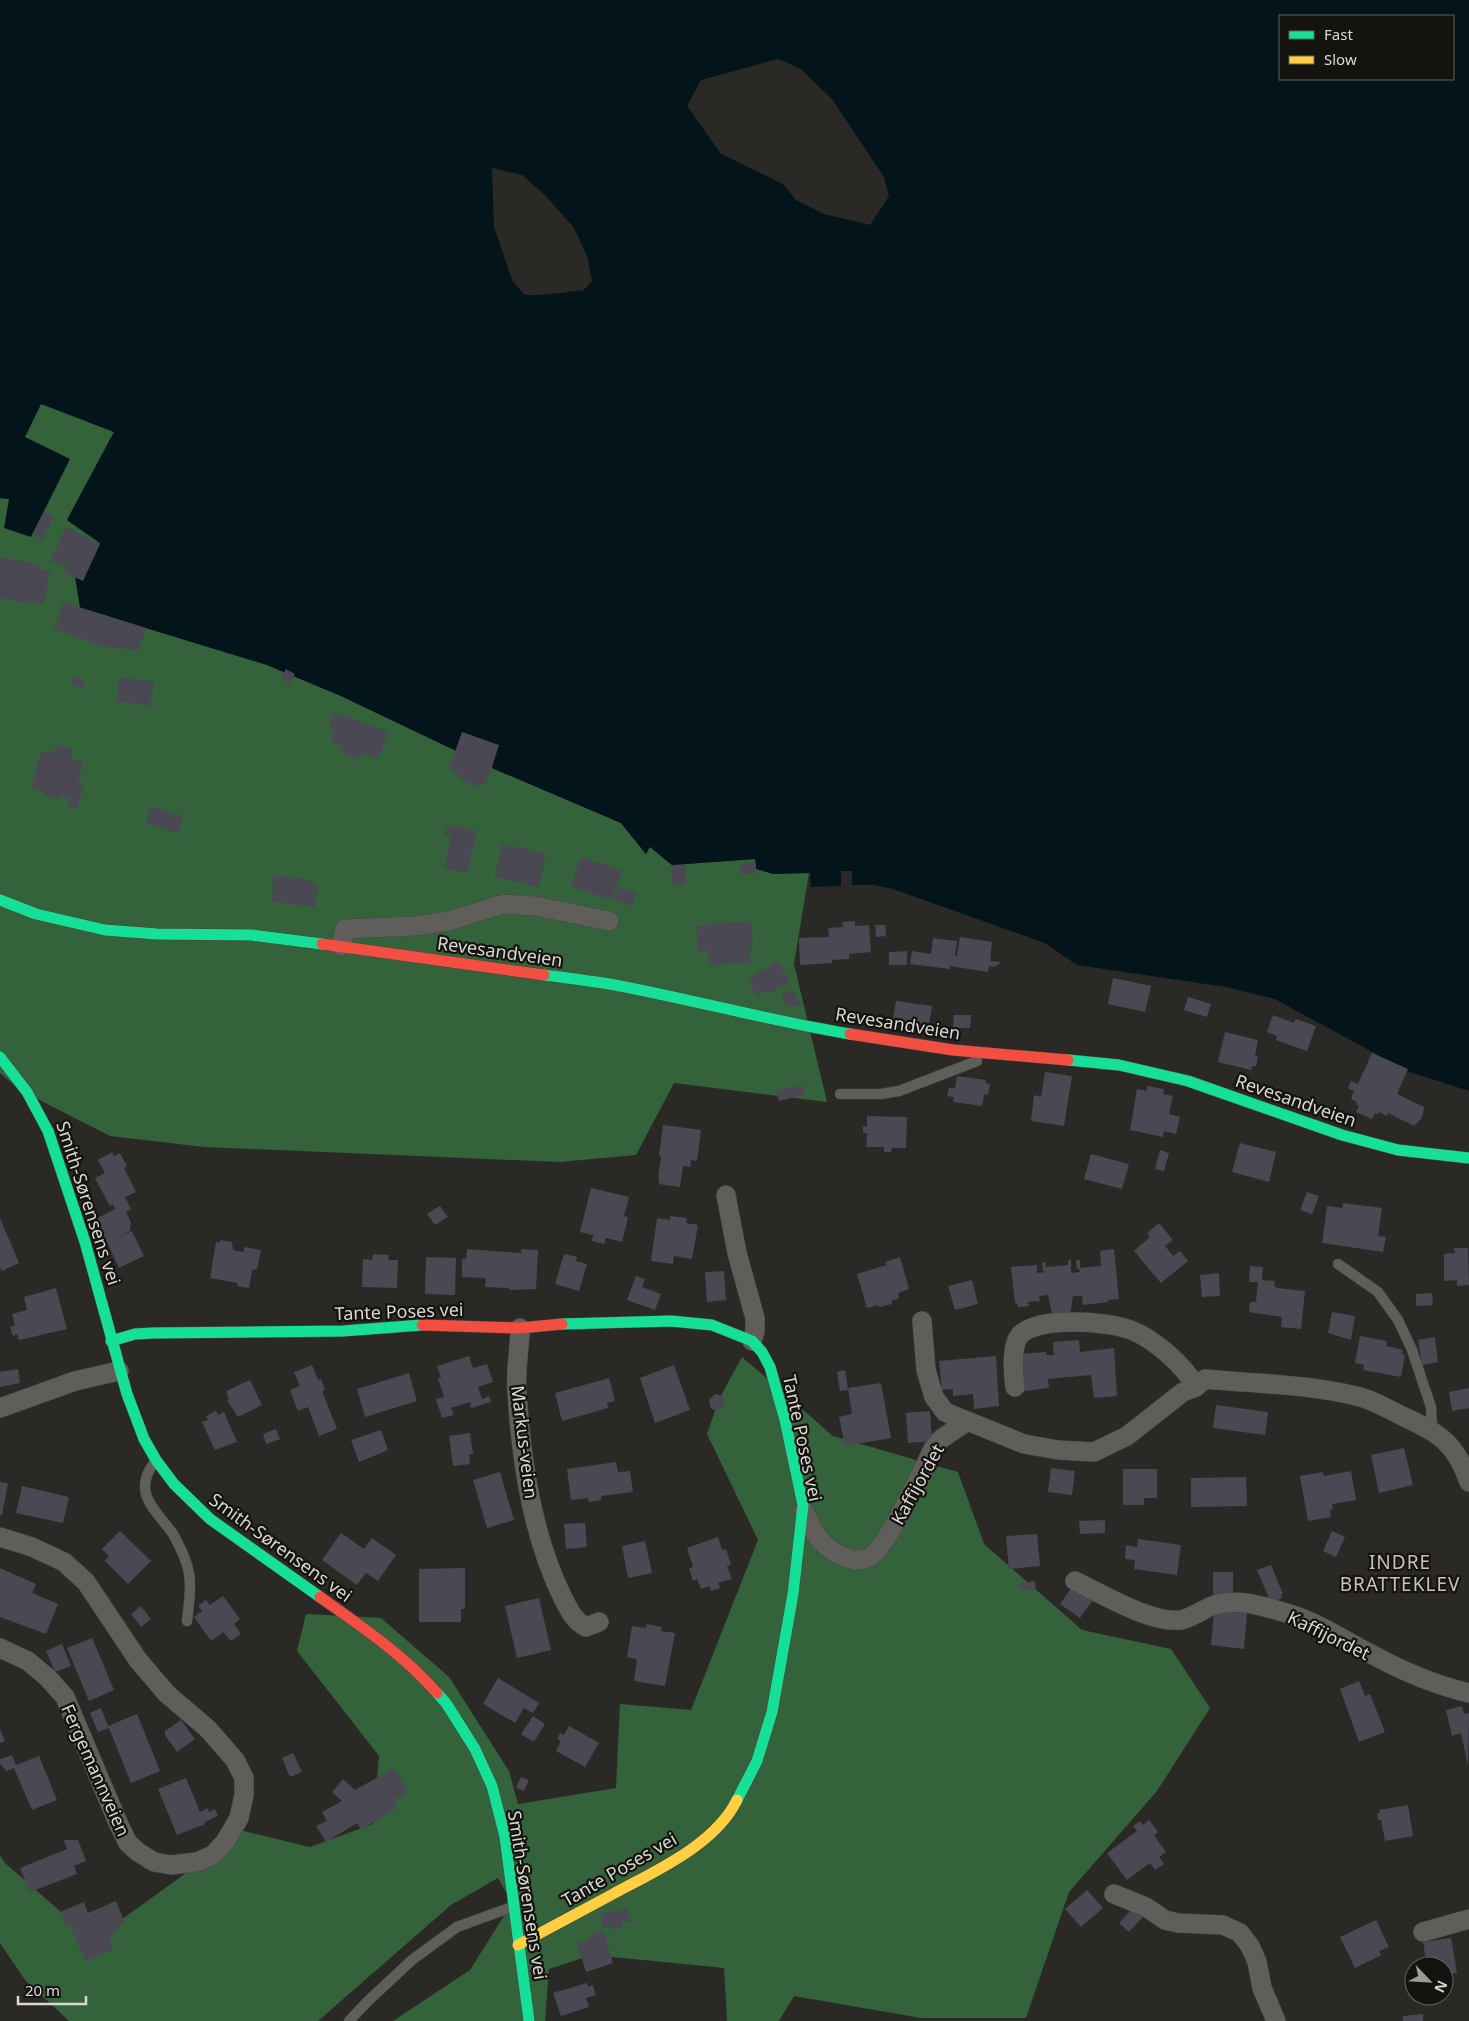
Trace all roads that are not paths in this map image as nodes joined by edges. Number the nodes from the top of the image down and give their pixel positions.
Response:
1 (0, 900) edge
2 (609, 920) dead end
3 (341, 946) junction
4 (994, 1054) junction
5 (0, 1057) edge
6 (840, 1094) dead end
7 (1469, 1158) edge
8 (726, 1195) dead end
9 (1338, 1264) dead end
10 (922, 1321) dead end
11 (520, 1328) junction
12 (111, 1341) junction
13 (752, 1341) junction
14 (118, 1371) junction
15 (1015, 1386) dead end
16 (1196, 1387) junction
17 (0, 1408) edge
18 (966, 1422) junction
19 (1432, 1429) junction
20 (156, 1460) junction
21 (1467, 1469) edge
22 (803, 1505) junction
23 (0, 1537) edge
24 (1076, 1581) dead end
25 (187, 1621) dead end
26 (600, 1622) dead end
27 (0, 1648) edge
28 (1469, 1693) edge
29 (1114, 1894) dead end
30 (515, 1906) junction
31 (1469, 1919) edge
32 (1423, 1932) dead end
33 (518, 1945) junction
34 (349, 2021) edge
35 (529, 2021) edge
36 (1276, 2021) edge

1 - 3 main road, Revesandveien
2 - 3 street
3 - 4 main road, Revesandveien
4 - 6 lane, Revesandveien
4 - 7 main road, Revesandveien
5 - 12 main road, Smith-Sørensens vei
8 - 13 street
9 - 19 lane
10 - 18 street
11 - 12 main road, Tante Poses vei
11 - 13 main road, Tante Poses vei
11 - 26 street, Markus-veien
12 - 14 main road, Smith-Sørensens vei
13 - 22 main road, Tante Poses vei
14 - 17 street
14 - 20 main road, Smith-Sørensens vei
15 - 16 street
16 - 18 street
16 - 19 street
18 - 22 street, Kaffijordet
19 - 21 street
20 - 25 lane
20 - 30 main road, Smith-Sørensens vei
22 - 33 main road, Tante Poses vei
23 - 27 street, Fergemannveien
24 - 28 street, Kaffijordet
29 - 36 street
30 - 33 main road, Smith-Sørensens vei
30 - 34 lane
31 - 32 street
33 - 35 main road, Smith-Sørensens vei

